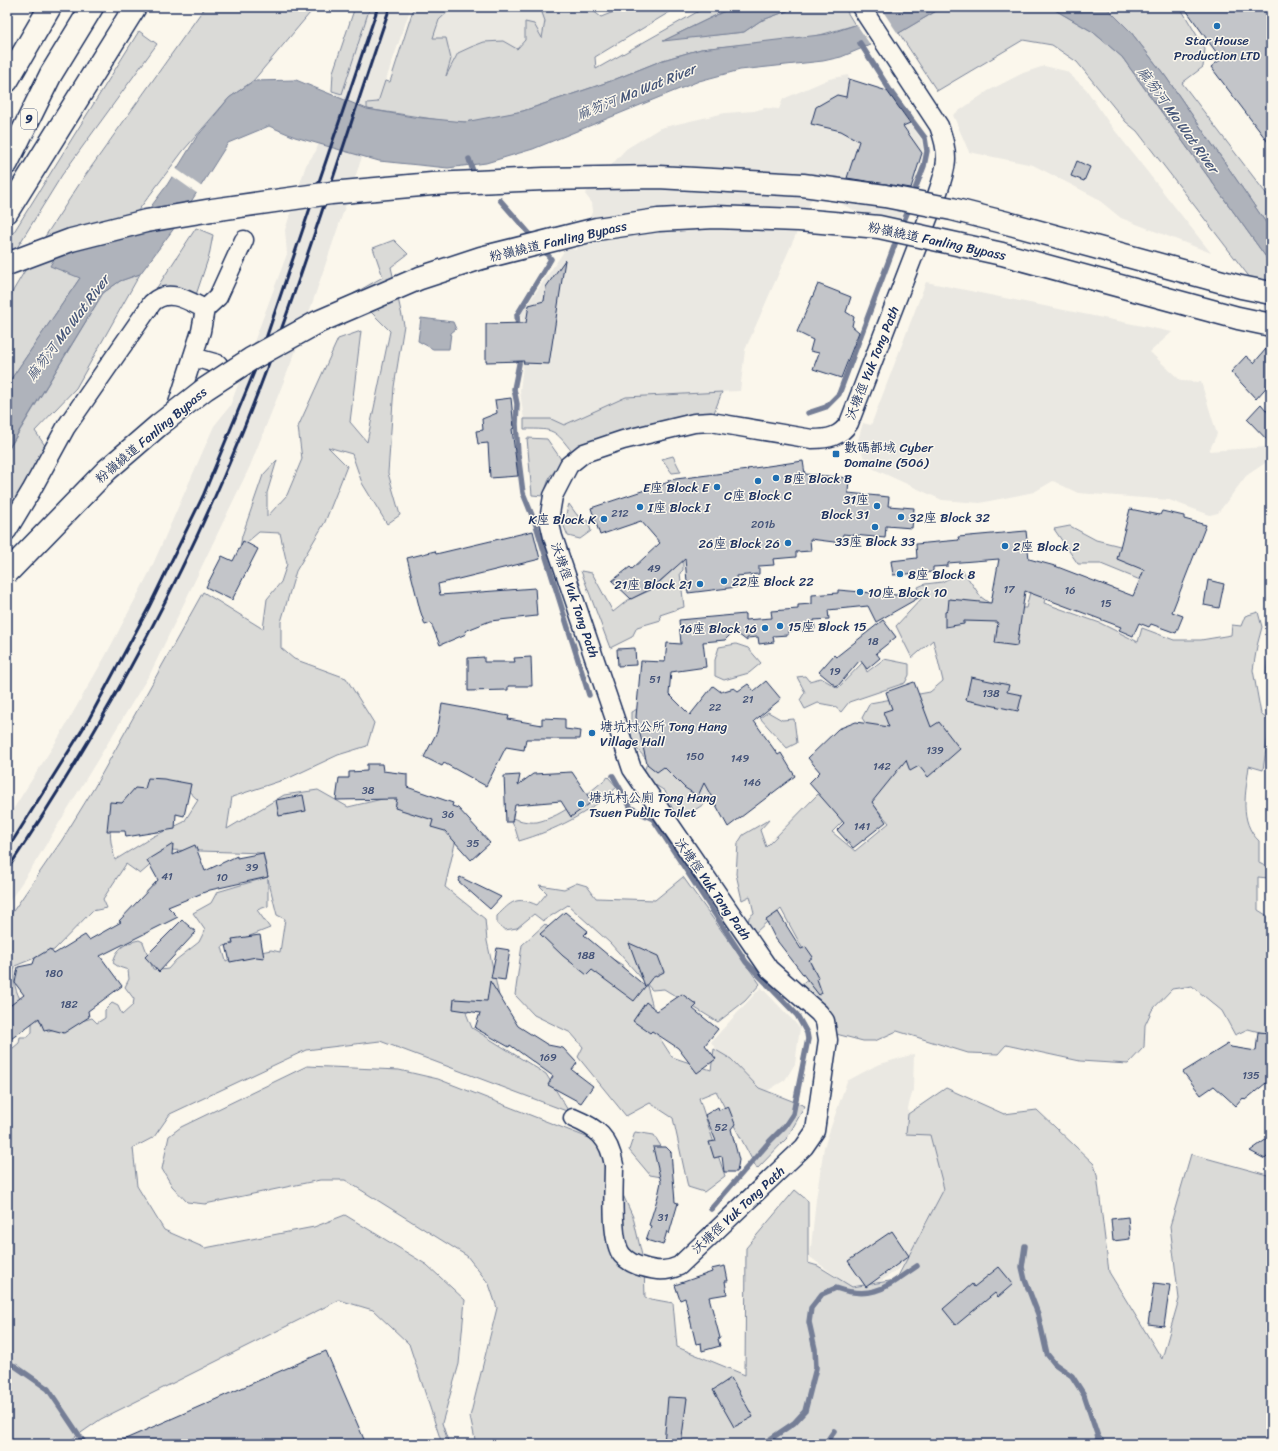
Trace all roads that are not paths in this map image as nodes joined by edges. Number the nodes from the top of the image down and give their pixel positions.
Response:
1 (50, 7) edge
2 (92, 7) edge
3 (135, 7) edge
4 (142, 7) edge
5 (861, 7) edge
6 (109, 46) junction
7 (7, 81) edge
8 (7, 163) edge
9 (7, 212) edge
10 (244, 240) dead end
11 (7, 264) edge
12 (1271, 293) edge
13 (205, 309) junction
14 (1271, 325) edge
15 (193, 357) junction
16 (218, 364) dead end
17 (153, 441) dead end
18 (7, 531) edge
19 (7, 573) edge
20 (573, 1118) dead end

1 - 7 highway
2 - 8 highway, 9
3 - 6 highway
4 - 6 highway
5 - 20 street, 沃塘徑 Yuk Tong Path
6 - 9 highway
10 - 13 street
11 - 12 highway, bridge
13 - 15 street
13 - 18 street
14 - 19 highway, 粉嶺繞道 Fanling Bypass, bridge
15 - 16 street
15 - 17 street

